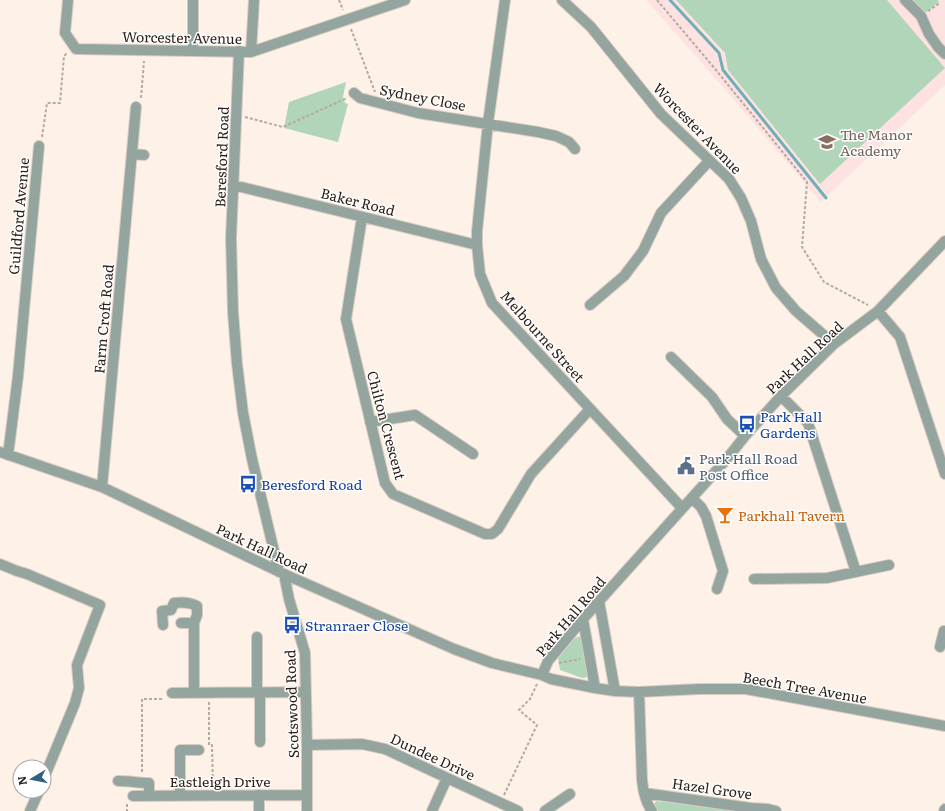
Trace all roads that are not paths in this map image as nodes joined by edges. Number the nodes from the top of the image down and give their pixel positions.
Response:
1 (68, 0) edge
2 (193, 0) edge
3 (254, 0) edge
4 (405, 0) edge
5 (505, 0) edge
6 (562, 0) edge
7 (905, 0) edge
8 (193, 51) junction
9 (239, 51) junction
10 (251, 52) junction
11 (945, 54) edge
12 (354, 93) road end
13 (136, 107) road end
14 (488, 124) junction
15 (39, 146) road end
16 (575, 150) dead end
17 (132, 154) junction
18 (144, 155) dead end
19 (709, 161) junction
20 (233, 186) junction
21 (362, 217) junction
22 (945, 241) edge
23 (477, 245) junction
24 (590, 305) dead end
25 (878, 312) junction
26 (834, 344) junction
27 (671, 357) dead end
28 (782, 396) junction
29 (590, 409) junction
30 (370, 422) junction
31 (745, 436) junction
32 (4, 454) edge
33 (473, 454) dead end
34 (945, 474) edge
35 (102, 487) junction
36 (692, 498) junction
37 (682, 508) junction
38 (0, 564) edge
39 (889, 565) dead end
40 (856, 572) junction
41 (282, 573) junction
42 (754, 579) dead end
43 (717, 589) dead end
44 (599, 601) junction
45 (583, 619) junction
46 (181, 623) dead end
47 (194, 623) junction
48 (163, 625) dead end
49 (945, 631) edge
50 (257, 638) dead end
51 (940, 647) dead end
52 (542, 675) junction
53 (595, 688) junction
54 (615, 691) junction
55 (259, 692) junction
56 (306, 692) junction
57 (639, 692) junction
58 (172, 693) road end
59 (194, 693) junction
60 (945, 726) edge
61 (260, 742) dead end
62 (307, 745) junction
63 (200, 750) dead end
64 (52, 759) edge
65 (447, 778) junction
66 (118, 781) dead end
67 (644, 793) junction
68 (570, 794) dead end
69 (259, 795) junction
70 (307, 795) junction
71 (133, 796) dead end
72 (149, 796) junction
73 (180, 796) junction
74 (35, 799) edge
75 (748, 809) edge
76 (30, 811) edge
77 (259, 811) edge
78 (307, 811) edge
79 (432, 811) edge
80 (518, 811) edge
81 (545, 811) edge
82 (652, 811) edge
83 (776, 811) edge

1 - 8 street, Worcester Avenue
2 - 8 street
3 - 10 street
4 - 10 street, Worcester Avenue
5 - 14 street, Melbourne Street
6 - 19 street, Worcester Avenue
7 - 11 street
8 - 9 street, Worcester Avenue
9 - 10 street, Worcester Avenue
9 - 20 street, Beresford Road
12 - 14 street, Sydney Close
13 - 17 street, Farm Croft Road
14 - 16 street, Sydney Close
14 - 23 street, Melbourne Street
15 - 32 street, Guildford Avenue
17 - 18 street
17 - 35 street, Farm Croft Road
19 - 24 street
19 - 26 street, Worcester Avenue
20 - 21 street, Baker Road
20 - 41 street, Beresford Road
21 - 23 street, Baker Road
21 - 30 street, Chilton Crescent
22 - 25 street, Park Hall Road
23 - 29 street, Melbourne Street
25 - 26 street, Park Hall Road
25 - 34 street
26 - 28 street, Park Hall Road
27 - 31 street
28 - 31 street, Park Hall Road
28 - 40 street
29 - 30 street, Chilton Crescent
29 - 37 street, Melbourne Street
30 - 33 street
31 - 36 street, Park Hall Road
32 - 35 street, Park Hall Road
35 - 41 street, Park Hall Road
36 - 37 street, Park Hall Road
36 - 43 street
37 - 44 street, Park Hall Road
38 - 64 street
39 - 40 street
40 - 42 street
41 - 52 street, Park Hall Road
41 - 56 street, Scotswood Road
44 - 45 street, Park Hall Road
44 - 54 street
45 - 52 street, Park Hall Road
45 - 53 street
46 - 47 street
47 - 48 street
47 - 59 street
49 - 51 street
50 - 55 street
52 - 53 street, Beech Tree Avenue
53 - 54 street, Beech Tree Avenue
54 - 57 street, Beech Tree Avenue
55 - 56 street
55 - 59 street
55 - 61 street
56 - 62 street, Scotswood Road
57 - 60 street, Beech Tree Avenue
57 - 67 street
58 - 59 street
62 - 65 street, Dundee Drive
62 - 70 street, Scotswood Road
63 - 73 street
65 - 79 street
65 - 80 street, Dundee Drive
66 - 72 street
67 - 75 street, Hazel Grove
67 - 82 street
68 - 81 street
69 - 70 street, Eastleigh Drive
69 - 73 street, Eastleigh Drive
69 - 77 street
70 - 78 street, Scotswood Road
71 - 72 street, Eastleigh Drive
72 - 73 street, Eastleigh Drive
74 - 76 street
75 - 83 street, Hazel Grove

